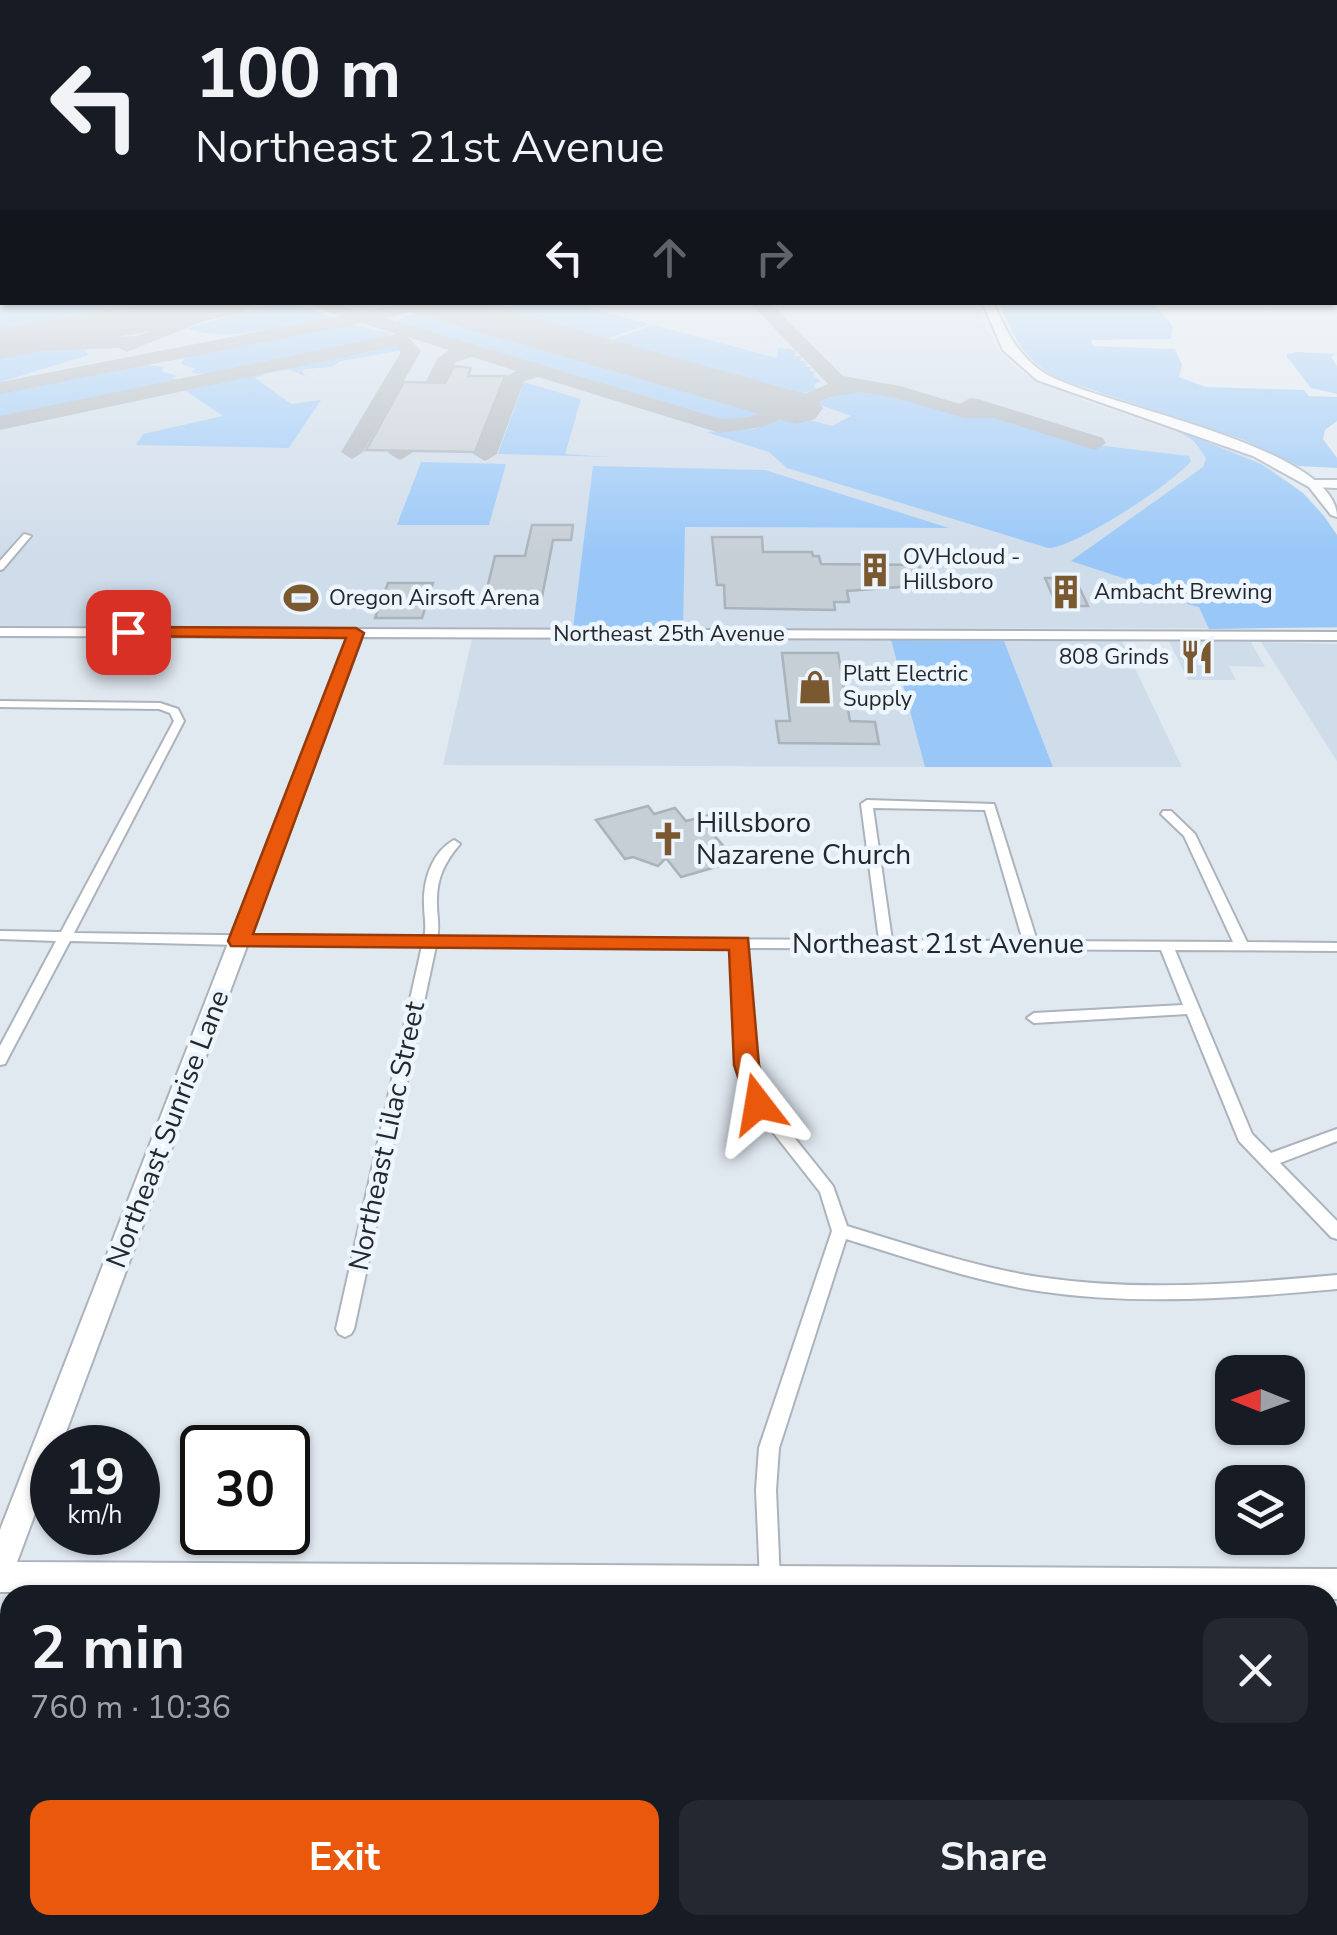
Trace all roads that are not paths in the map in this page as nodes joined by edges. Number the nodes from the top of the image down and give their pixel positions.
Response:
1 (1041, 376) edge
2 (1337, 484) edge
3 (1316, 488) junction
4 (1337, 512) edge
5 (27, 536) dead end
6 (0, 567) edge
7 (0, 632) edge
8 (356, 633) junction
9 (1337, 636) edge
10 (0, 704) edge
11 (1167, 814) dead end
12 (454, 844) dead end
13 (0, 935) edge
14 (64, 939) junction
15 (239, 941) junction
16 (430, 942) junction
17 (740, 943) junction
18 (886, 944) junction
19 (1031, 945) junction
20 (1166, 946) junction
21 (1242, 946) junction
22 (1337, 947) edge
23 (1192, 1009) junction
24 (1034, 1018) dead end
25 (0, 1060) edge
26 (1337, 1135) edge
27 (1267, 1161) junction
28 (840, 1232) junction
29 (1337, 1232) edge
30 (1337, 1282) edge
31 (345, 1329) dead end
32 (0, 1569) edge
33 (0, 1577) edge
34 (770, 1582) junction
35 (1337, 1584) edge
36 (342, 1585) edge
37 (565, 1585) edge

1 - 3 highway
2 - 3 street
3 - 4 highway
5 - 6 street
7 - 8 street, Northeast 25th Avenue
8 - 9 street, Northeast 25th Avenue
8 - 15 street, Northeast Sunrise Lane
10 - 14 street
11 - 21 street
12 - 16 street, Northeast Lilac Street
13 - 14 street, Northeast 21st Avenue
14 - 15 street, Northeast 21st Avenue
14 - 25 street
15 - 16 street, Northeast 21st Avenue
15 - 32 street, Northeast Sunrise Lane
16 - 17 street, Northeast 21st Avenue
16 - 31 street, Northeast Lilac Street
17 - 18 street, Northeast 21st Avenue
17 - 28 street
18 - 19 street, Northeast 21st Avenue
18 - 19 street
19 - 20 street, Northeast 21st Avenue
20 - 21 street, Northeast 21st Avenue
20 - 23 street
21 - 22 street, Northeast 21st Avenue
23 - 24 street
23 - 27 street
26 - 27 street
27 - 29 street
28 - 30 street
28 - 34 street
33 - 36 street
34 - 35 street
34 - 37 street

